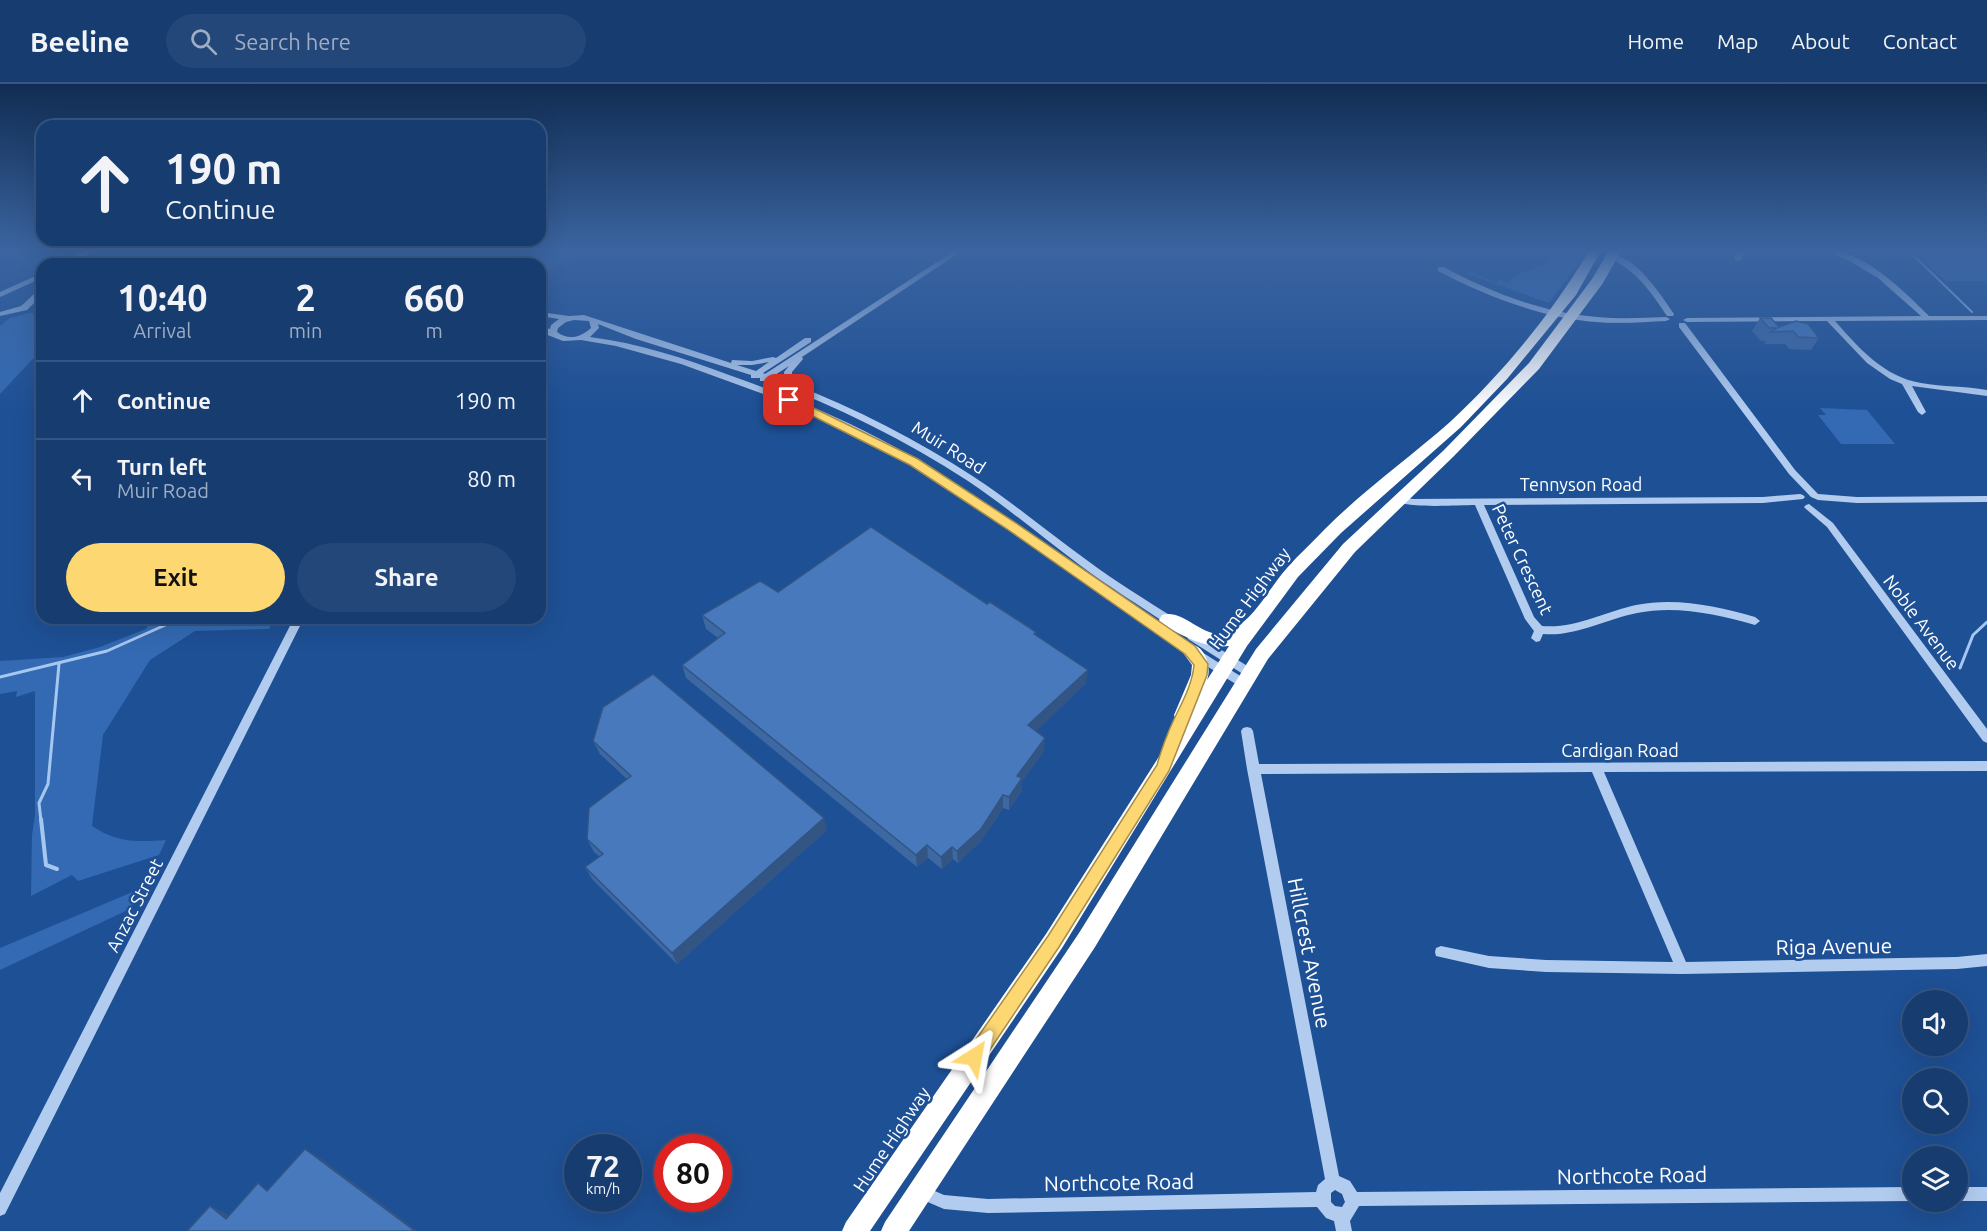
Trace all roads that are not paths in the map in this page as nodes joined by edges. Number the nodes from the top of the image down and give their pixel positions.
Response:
1 (32, 303) edge
2 (870, 303) edge
3 (880, 303) edge
4 (1525, 303) edge
5 (1562, 303) edge
6 (1581, 303) edge
7 (1658, 303) edge
8 (1910, 303) edge
9 (36, 307) edge
10 (28, 308) junction
11 (1554, 313) junction
12 (0, 314) edge
13 (546, 315) edge
14 (1570, 316) junction
15 (1668, 317) junction
16 (567, 318) junction
17 (1927, 318) junction
18 (1987, 318) edge
19 (1829, 319) junction
20 (593, 321) junction
21 (1684, 323) junction
22 (546, 331) edge
23 (553, 333) junction
24 (581, 338) junction
25 (796, 348) junction
26 (807, 350) junction
27 (711, 358) junction
28 (761, 376) junction
29 (1906, 383) junction
30 (749, 385) junction
31 (788, 385) junction
32 (1987, 393) edge
33 (1922, 412) dead end
34 (1792, 472) junction
35 (1987, 499) edge
36 (1399, 500) junction
37 (1820, 500) junction
38 (1804, 501) junction
39 (1478, 502) junction
40 (1830, 525) junction
41 (1260, 616) junction
42 (1168, 620) junction
43 (1755, 621) dead end
44 (296, 624) edge
45 (1190, 650) junction
46 (1225, 666) junction
47 (1246, 678) junction
48 (1247, 731) dead end
49 (1987, 738) edge
50 (1987, 766) edge
51 (1163, 767) junction
52 (1596, 768) junction
53 (1253, 769) junction
54 (1441, 952) dead end
55 (1987, 960) edge
56 (1682, 968) junction
57 (1333, 1182) junction
58 (921, 1191) junction
59 (1902, 1194) edge
60 (1968, 1194) edge
61 (1987, 1194) edge
62 (1353, 1199) junction
63 (1322, 1200) junction
64 (0, 1209) edge
65 (1343, 1224) edge
66 (855, 1231) edge
67 (894, 1231) edge

1 - 10 street
2 - 25 street
3 - 26 street
4 - 11 street
5 - 11 highway, Hume Highway
6 - 14 highway
7 - 15 street
8 - 17 street
9 - 10 street
10 - 12 street
11 - 14 street
11 - 41 highway, Hume Highway
13 - 16 street
14 - 15 street
14 - 36 highway
15 - 21 street
16 - 20 street, Muir Road
16 - 23 street
17 - 18 street
17 - 19 street
19 - 21 street
19 - 29 street
20 - 24 street
20 - 27 street, Muir Road
21 - 34 street, Noble Avenue
22 - 23 street
23 - 24 street, Muir Road
24 - 30 street, Muir Road
25 - 27 street
25 - 28 street
26 - 28 street
26 - 31 street
27 - 28 street, Muir Road
28 - 30 street
28 - 31 street, Muir Road
29 - 32 street
29 - 33 street
30 - 45 street, Muir Road
31 - 42 street, Muir Road
34 - 37 street, Noble Avenue
34 - 38 street, Noble Avenue
35 - 37 street
36 - 39 street, Tennyson Road
36 - 47 highway
37 - 38 street
37 - 38 street
37 - 40 street, Noble Avenue
38 - 39 street, Tennyson Road
38 - 40 street, Noble Avenue
39 - 43 street, Peter Crescent
40 - 49 street, Noble Avenue
41 - 42 highway
41 - 46 highway, Hume Highway
42 - 46 street, Muir Road
44 - 64 street, Anzac Street
45 - 46 street, Muir Road
45 - 51 highway
46 - 47 street, Muir Road
46 - 51 highway, Hume Highway
47 - 58 highway
48 - 53 street, Hillcrest Avenue
50 - 52 street, Cardigan Road
51 - 66 highway, Hume Highway
52 - 53 street, Cardigan Road
52 - 56 street
53 - 57 street, Hillcrest Avenue
54 - 56 street, Riga Avenue
55 - 56 street, Riga Avenue
57 - 62 street
57 - 63 street
58 - 63 street, Northcote Road
58 - 67 highway
59 - 62 street, Northcote Road
60 - 61 street
62 - 65 street
63 - 65 street

